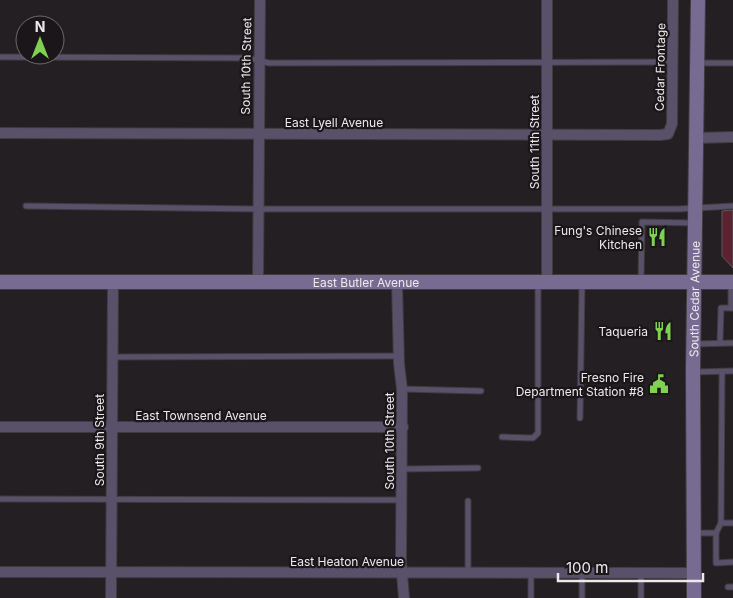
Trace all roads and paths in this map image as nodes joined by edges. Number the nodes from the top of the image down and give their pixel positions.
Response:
1 (260, 0) edge
2 (547, 0) edge
3 (673, 0) edge
4 (698, 0) edge
5 (0, 57) edge
6 (259, 61) junction
7 (547, 62) junction
8 (672, 62) junction
9 (697, 63) junction
10 (733, 63) edge
11 (0, 132) edge
12 (258, 134) junction
13 (668, 134) joint
14 (546, 135) junction
15 (733, 137) edge
16 (696, 138) junction
17 (26, 206) dead end
18 (733, 206) edge
19 (695, 208) junction
20 (257, 209) junction
21 (546, 209) junction
22 (695, 223) junction
23 (0, 282) edge
24 (113, 282) junction
25 (732, 282) edge
26 (258, 283) junction
27 (397, 283) junction
28 (542, 284) junction
29 (582, 284) junction
30 (641, 284) junction
31 (694, 284) junction
32 (732, 308) edge
33 (720, 343) junction
34 (733, 343) edge
35 (694, 344) junction
36 (398, 356) junction
37 (112, 357) junction
38 (733, 371) edge
39 (693, 372) junction
40 (722, 372) junction
41 (402, 389) junction
42 (481, 391) dead end
43 (580, 418) dead end
44 (0, 427) edge
45 (403, 427) junction
46 (112, 428) junction
47 (502, 437) dead end
48 (478, 468) dead end
49 (403, 469) junction
50 (0, 499) edge
51 (111, 500) junction
52 (401, 500) junction
53 (468, 501) dead end
54 (721, 523) junction
55 (733, 523) edge
56 (694, 533) junction
57 (716, 533) junction
58 (733, 562) edge
59 (0, 572) edge
60 (111, 572) junction
61 (402, 573) junction
62 (468, 573) junction
63 (531, 573) junction
64 (582, 573) junction
65 (641, 573) junction
66 (694, 573) junction
67 (111, 598) edge
68 (404, 598) edge
69 (531, 598) edge
70 (582, 598) edge
71 (641, 598) edge
72 (694, 598) edge

1 - 6 street, South 10th Street
2 - 7 street, South 11th Street
3 - 8 street, Cedar Frontage
4 - 9 street, South Cedar Avenue
5 - 6 lane
6 - 7 lane
6 - 12 street, South 10th Street
7 - 8 lane
7 - 14 street, South 11th Street
8 - 13 street, Cedar Frontage
9 - 10 lane
9 - 16 street, South Cedar Avenue
11 - 12 street, East Lyell Avenue
12 - 14 street, East Lyell Avenue
12 - 20 street, South 10th Street
13 - 14 street, East Lyell Avenue
14 - 21 street, South 11th Street
15 - 16 street
16 - 19 street, South Cedar Avenue
17 - 20 lane
18 - 19 lane
19 - 21 lane
19 - 22 street, South Cedar Avenue
20 - 21 lane
20 - 26 street, South 10th Street
21 - 28 street, South 11th Street
22 - 30 lane
22 - 31 street, South Cedar Avenue
23 - 24 street, East Butler Avenue
24 - 26 street, East Butler Avenue
24 - 37 street, South 9th Street
25 - 31 street, East Butler Avenue
25 - 32 lane
26 - 27 street, East Butler Avenue
27 - 28 street, East Butler Avenue
27 - 36 street, South 10th Street
28 - 29 street, East Butler Avenue
28 - 47 lane
29 - 30 street, East Butler Avenue
29 - 43 lane
30 - 31 street, East Butler Avenue
31 - 35 street, South Cedar Avenue
32 - 33 lane
33 - 34 lane
33 - 35 lane
35 - 39 street, South Cedar Avenue
36 - 37 lane
36 - 41 street, South 10th Street
37 - 46 street, South 9th Street
38 - 40 lane
39 - 40 lane
39 - 56 street, South Cedar Avenue
40 - 54 lane
41 - 42 lane
41 - 45 street, South 10th Street
44 - 46 street, East Townsend Avenue
45 - 46 street, East Townsend Avenue
45 - 49 street, South 10th Street
46 - 51 street, South 9th Street
48 - 49 lane
49 - 52 street, South 10th Street
50 - 51 lane
51 - 52 lane
51 - 60 street, South 9th Street
52 - 61 street, South 10th Street
53 - 62 lane
54 - 55 lane
54 - 57 lane
56 - 57 lane
56 - 66 street, South Cedar Avenue
57 - 58 lane
59 - 60 street, East Heaton Avenue
60 - 61 street, East Heaton Avenue
60 - 67 street, South 9th Street
61 - 62 street, East Heaton Avenue
61 - 68 street, South 10th Street
62 - 63 street, East Heaton Avenue
63 - 64 street, East Heaton Avenue
63 - 69 lane
64 - 65 street, East Heaton Avenue
64 - 70 lane
65 - 66 street, East Heaton Avenue
65 - 71 lane
66 - 72 street, South Cedar Avenue

